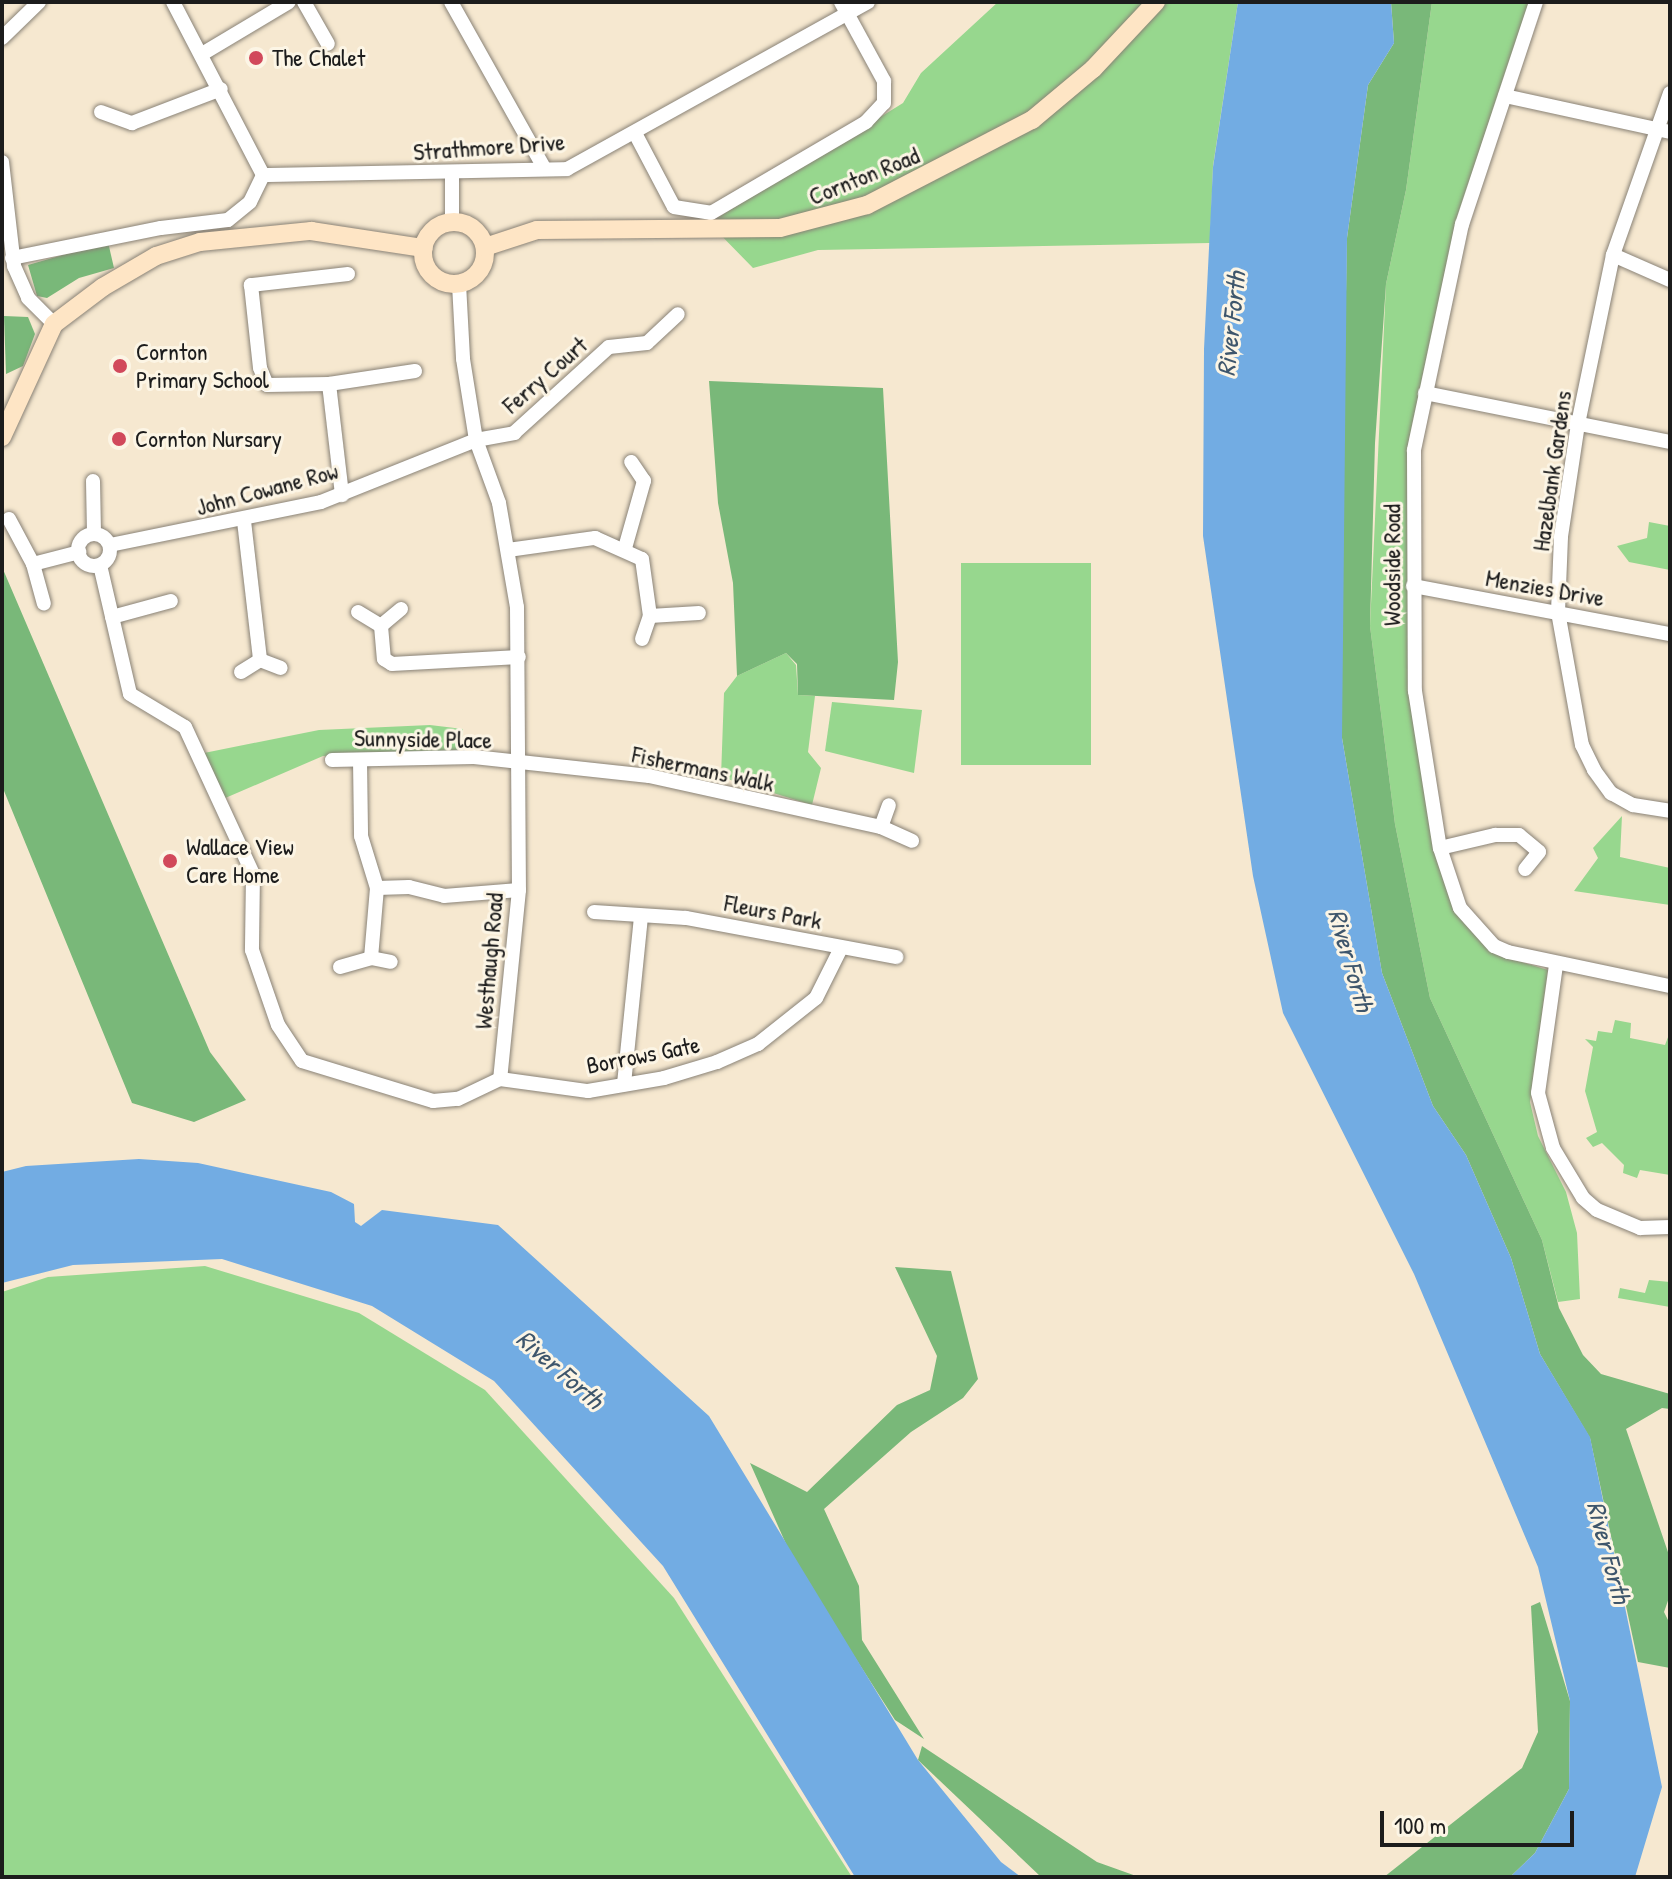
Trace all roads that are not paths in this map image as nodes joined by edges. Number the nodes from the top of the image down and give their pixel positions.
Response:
1 (39, 2) edge
2 (173, 2) edge
3 (289, 2) edge
4 (304, 2) edge
5 (451, 2) edge
6 (868, 2) edge
7 (1156, 2) edge
8 (1536, 2) edge
9 (844, 8) edge
10 (2, 38) edge
11 (328, 44) dead end
12 (202, 54) junction
13 (221, 89) junction
14 (1670, 93) edge
15 (1505, 96) junction
16 (101, 112) dead end
17 (1655, 129) junction
18 (1670, 132) edge
19 (636, 135) junction
20 (2, 162) edge
21 (544, 168) junction
22 (452, 174) junction
23 (263, 175) junction
24 (452, 222) junction
25 (485, 247) junction
26 (424, 248) junction
27 (1613, 255) junction
28 (12, 258) junction
29 (348, 274) dead end
30 (1670, 280) edge
31 (459, 284) junction
32 (678, 314) dead end
33 (54, 324) junction
34 (415, 371) dead end
35 (329, 384) junction
36 (1425, 393) junction
37 (1578, 424) junction
38 (2, 437) edge
39 (476, 440) junction
40 (1670, 442) edge
41 (631, 462) dead end
42 (93, 481) dead end
43 (342, 495) junction
44 (9, 519) dead end
45 (244, 521) junction
46 (94, 534) junction
47 (110, 545) junction
48 (625, 548) junction
49 (508, 550) junction
50 (79, 552) junction
51 (33, 564) junction
52 (100, 565) junction
53 (1413, 586) junction
54 (171, 601) dead end
55 (44, 604) dead end
56 (401, 609) dead end
57 (358, 612) dead end
58 (1558, 612) junction
59 (699, 613) dead end
60 (650, 616) junction
61 (112, 617) junction
62 (381, 626) junction
63 (1670, 634) edge
64 (642, 639) dead end
65 (519, 657) junction
66 (260, 660) junction
67 (281, 668) dead end
68 (241, 672) dead end
69 (332, 760) dead end
70 (360, 760) junction
71 (514, 764) junction
72 (889, 805) dead end
73 (1670, 811) edge
74 (881, 827) junction
75 (912, 841) dead end
76 (1440, 848) junction
77 (1525, 869) dead end
78 (377, 888) junction
79 (519, 890) junction
80 (594, 912) dead end
81 (641, 916) junction
82 (841, 948) junction
83 (896, 957) dead end
84 (371, 958) junction
85 (391, 962) dead end
86 (1556, 965) junction
87 (340, 967) dead end
88 (1670, 986) edge
89 (500, 1079) junction
90 (624, 1084) junction
91 (1670, 1227) edge

1 - 10 street
2 - 12 street
3 - 12 street
4 - 11 street
5 - 21 street
6 - 9 street, Strathmore Drive
7 - 25 main road, Cornton Road
8 - 15 street, Woodside Road
9 - 19 street, Strathmore Drive
9 - 19 street
12 - 13 street
13 - 16 street
13 - 23 street
14 - 17 street, Hazelbank Gardens
15 - 17 street
15 - 36 street, Woodside Road
17 - 18 street
17 - 27 street, Hazelbank Gardens
19 - 21 street, Strathmore Drive
20 - 28 street
21 - 22 street, Strathmore Drive
22 - 23 street, Strathmore Drive
22 - 24 street
23 - 28 street
24 - 25 main road
24 - 26 main road
25 - 31 main road
26 - 31 main road
26 - 33 main road
27 - 30 street
27 - 37 street, Hazelbank Gardens
28 - 33 street
29 - 35 street
31 - 39 street, Westhaugh Road
32 - 39 street, Ferry Court
33 - 38 main road
34 - 35 street
35 - 43 street
36 - 37 street
36 - 53 street, Woodside Road
37 - 40 street
37 - 58 street, Hazelbank Gardens
39 - 43 street, John Cowane Row
39 - 49 street, Westhaugh Road
41 - 48 street
42 - 46 street
43 - 45 street, John Cowane Row
44 - 51 street
45 - 47 street, John Cowane Row
45 - 66 street
46 - 47 street
46 - 50 street
47 - 52 street
48 - 49 street
48 - 60 street
49 - 65 street, Westhaugh Road
50 - 51 street
50 - 52 street
51 - 55 street
52 - 61 street
53 - 58 street, Menzies Drive
53 - 76 street, Woodside Road
54 - 61 street
56 - 62 street
57 - 62 street
58 - 63 street, Menzies Drive
58 - 73 street, Hazelbank Gardens
59 - 60 street
60 - 64 street
61 - 89 street
62 - 65 street
65 - 71 street, Westhaugh Road
66 - 67 street
66 - 68 street
69 - 70 street, Sunnyside Place
70 - 71 street, Sunnyside Place
70 - 78 street
71 - 74 street, Fishermans Walk
71 - 79 street, Westhaugh Road
72 - 74 street
74 - 75 street, Fishermans Walk
76 - 77 street
76 - 86 street, Woodside Road
78 - 79 street
78 - 84 street
79 - 89 street, Westhaugh Road
80 - 81 street, Fleurs Park
81 - 82 street, Fleurs Park
81 - 90 street
82 - 83 street, Fleurs Park
82 - 90 street, Borrows Gate
84 - 85 street
84 - 87 street
86 - 88 street, Woodside Road
86 - 91 street
89 - 90 street, Borrows Gate

